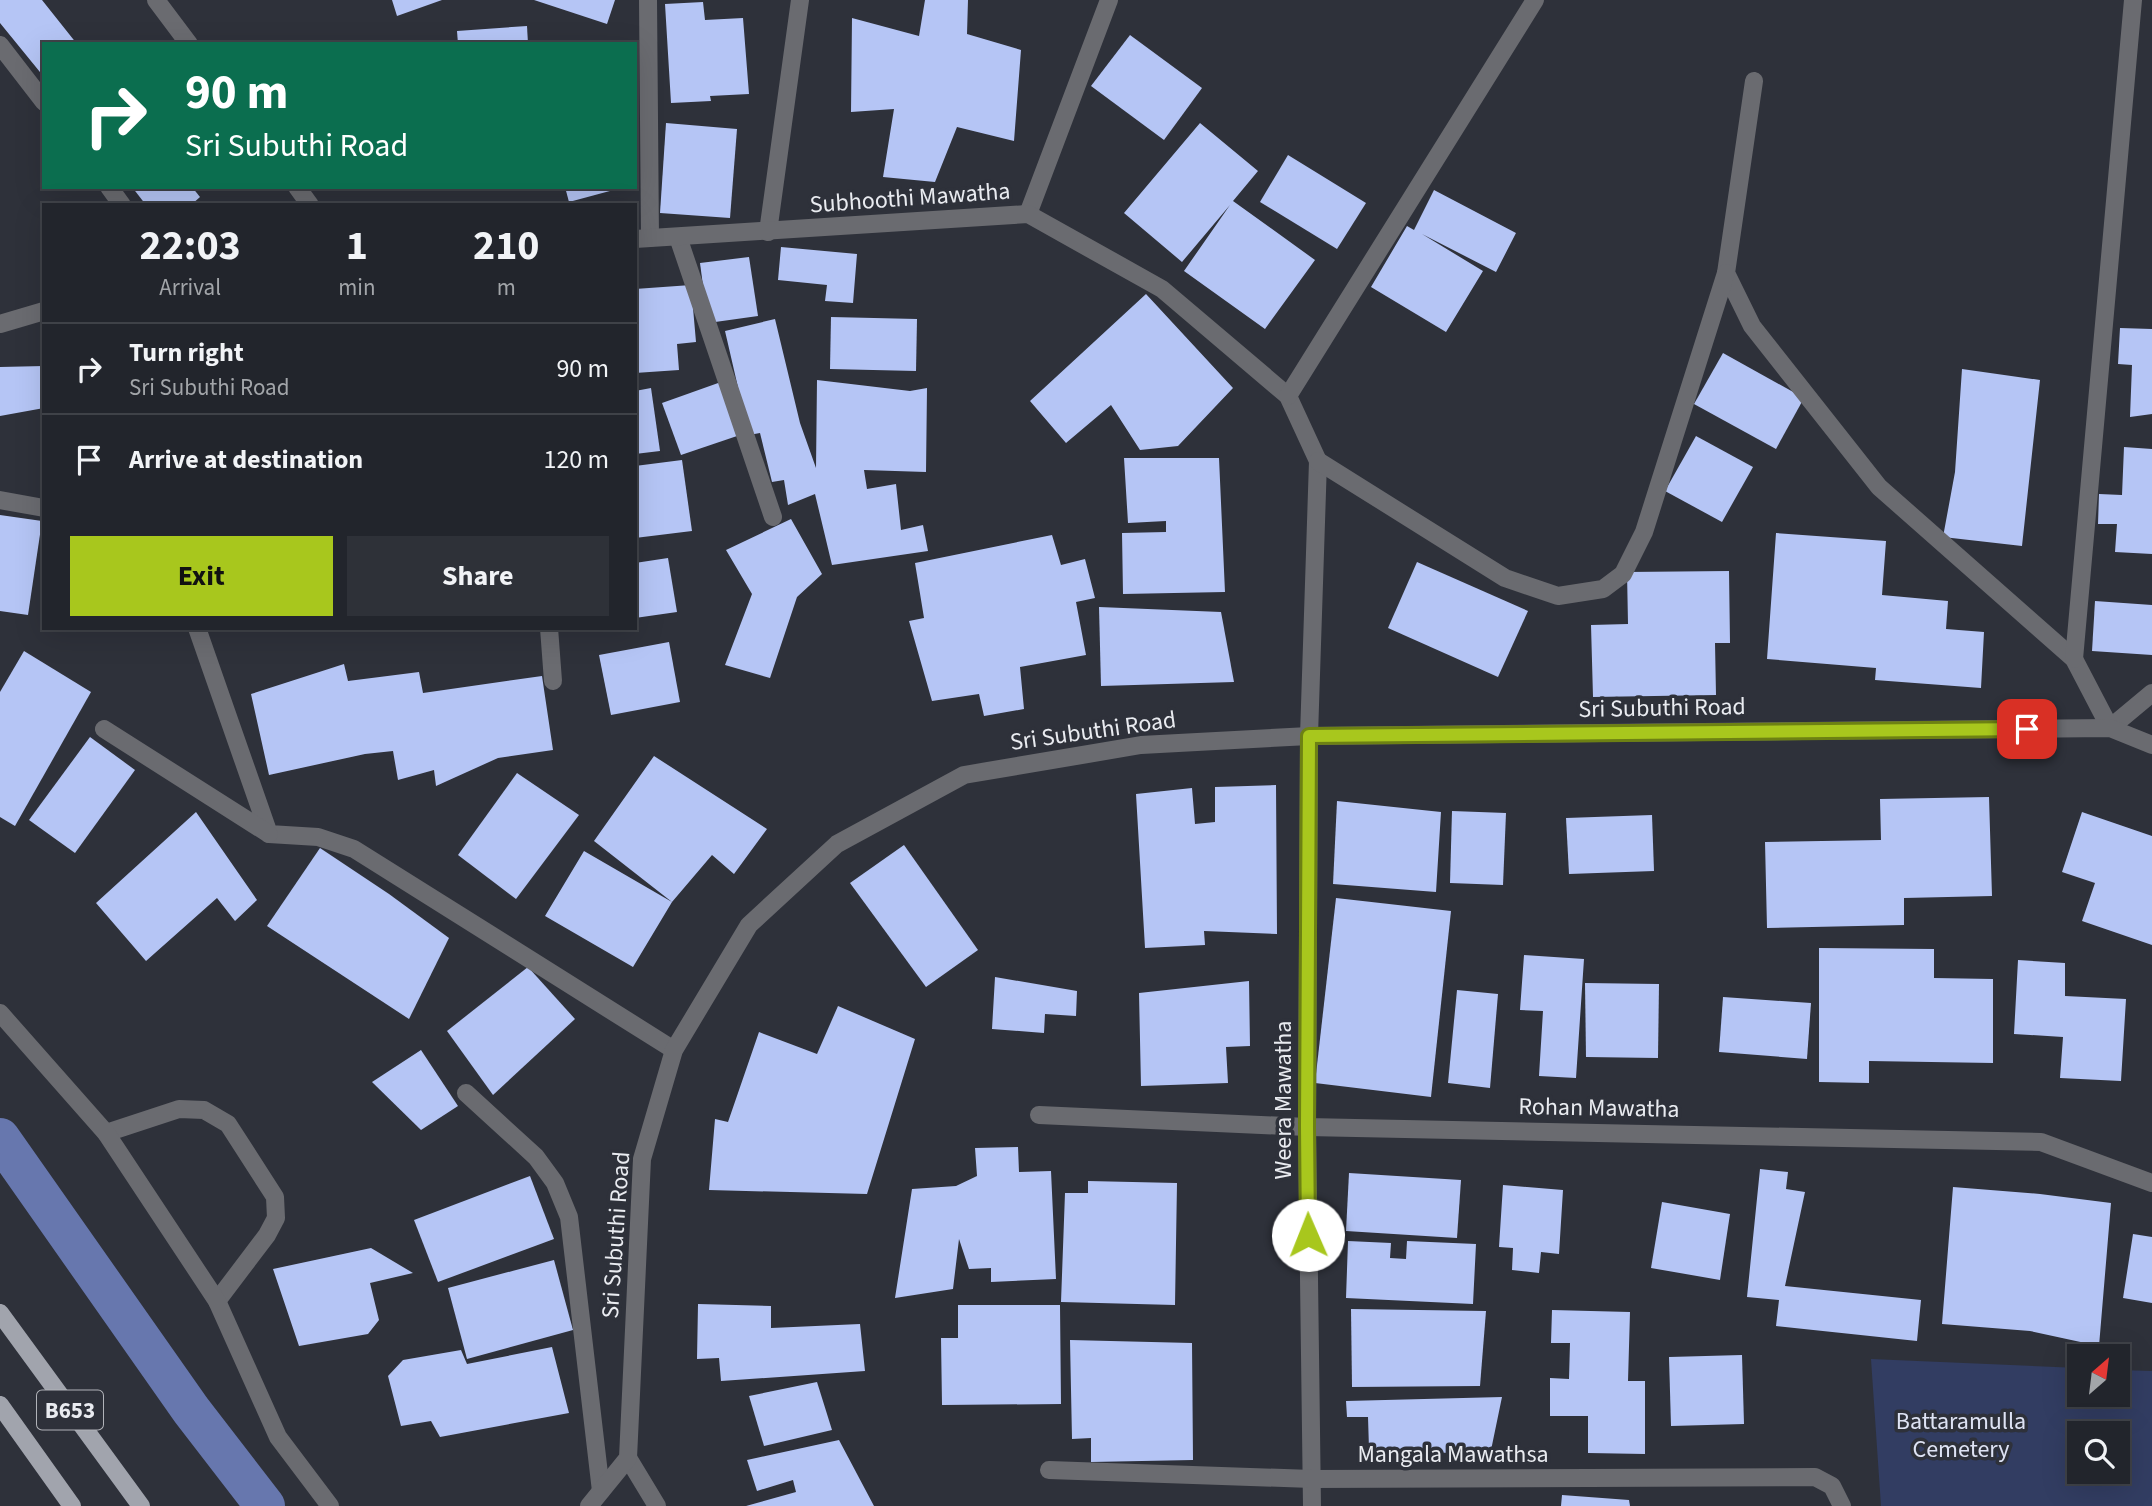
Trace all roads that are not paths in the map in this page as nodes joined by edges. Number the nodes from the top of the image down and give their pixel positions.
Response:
1 (156, 0) edge
2 (648, 0) edge
3 (800, 0) edge
4 (1109, 0) edge
5 (1535, 0) edge
6 (2133, 0) edge
7 (188, 42) edge
8 (0, 45) edge
9 (1754, 82) dead end
10 (42, 99) edge
11 (1028, 214) junction
12 (768, 232) junction
13 (678, 237) junction
14 (643, 239) edge
15 (1726, 273) junction
16 (42, 312) edge
17 (0, 324) edge
18 (1288, 396) junction
19 (1318, 461) junction
20 (0, 500) edge
21 (42, 508) edge
22 (773, 517) dead end
23 (198, 630) edge
24 (550, 630) edge
25 (2074, 659) junction
26 (553, 681) dead end
27 (2152, 693) edge
28 (2109, 728) junction
29 (104, 729) dead end
30 (1309, 736) junction
31 (2152, 745) edge
32 (269, 834) junction
33 (0, 1013) edge
34 (674, 1050) junction
35 (466, 1093) dead end
36 (1039, 1115) dead end
37 (1307, 1127) junction
38 (106, 1133) junction
39 (2152, 1182) edge
40 (217, 1301) junction
41 (0, 1313) edge
42 (0, 1405) edge
43 (628, 1458) junction
44 (1049, 1470) dead end
45 (1312, 1479) junction
46 (601, 1490) junction
47 (72, 1506) edge
48 (141, 1506) edge
49 (330, 1506) edge
50 (589, 1506) edge
51 (657, 1506) edge
52 (1312, 1506) edge
53 (1842, 1506) edge

1 - 7 street
2 - 14 street
3 - 12 street
4 - 11 street
5 - 18 street
6 - 25 street
8 - 10 street
9 - 15 street
11 - 12 street, Subhoothi Mawatha
11 - 18 street, Subhoothi Mawatha
12 - 13 street, Subhoothi Mawatha
13 - 14 street, Subhoothi Mawatha
13 - 22 street
15 - 19 street
15 - 25 street
16 - 17 street
18 - 19 street, Subhoothi Mawatha
19 - 30 street, Subhoothi Mawatha
20 - 21 street
23 - 32 street
24 - 26 street
25 - 28 street
27 - 28 street
28 - 30 street, Sri Subuthi Road
28 - 31 street, Sri Subuthi Road
29 - 32 street
30 - 34 street, Sri Subuthi Road
30 - 37 street, Weera Mawatha
32 - 34 street
33 - 38 street
34 - 43 street, Sri Subuthi Road
35 - 46 street
36 - 37 street, Rohan Mawatha
37 - 39 street, Rohan Mawatha
37 - 45 street, Weera Mawatha
38 - 40 street
38 - 40 street
40 - 49 street
41 - 48 main road, B653
42 - 47 main road, B653
43 - 46 street
43 - 51 street
44 - 45 street, Mangala Mawathsa
45 - 52 street, Weera Mawatha
45 - 53 street, Mangala Mawathsa
46 - 50 street

